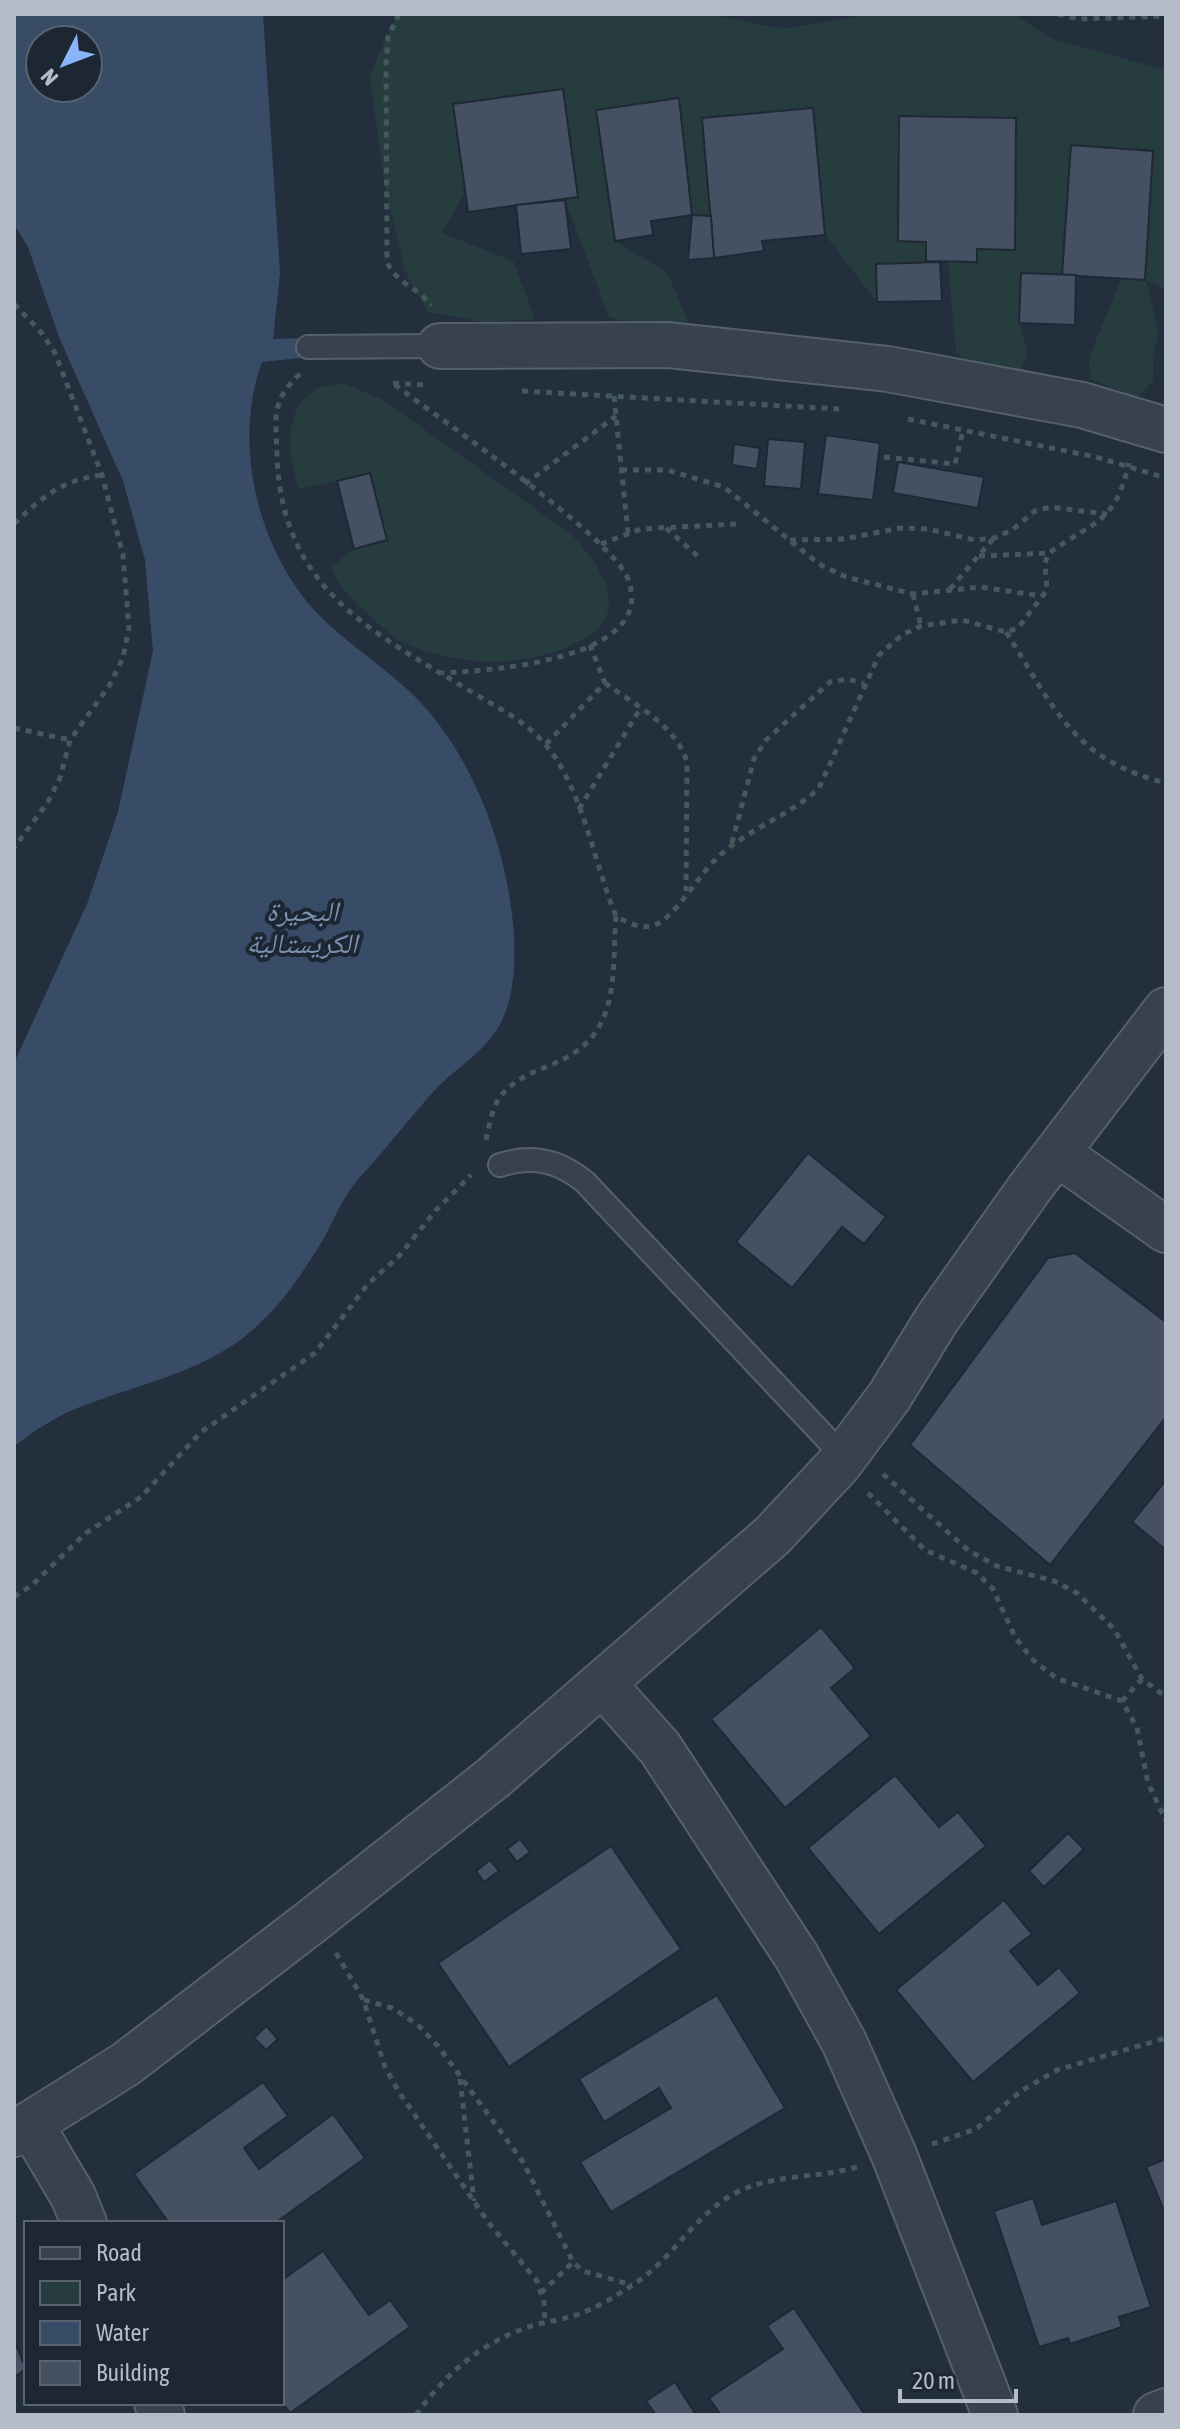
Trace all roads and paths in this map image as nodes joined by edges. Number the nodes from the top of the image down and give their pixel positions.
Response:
1 (399, 14) edge
2 (1058, 14) edge
3 (1166, 16) edge
4 (14, 304) edge
5 (344, 346) junction
6 (308, 347) dead end
7 (440, 366) junction
8 (311, 370) dead end
9 (393, 383) junction
10 (519, 390) dead end
11 (614, 396) junction
12 (851, 410) dead end
13 (616, 416) junction
14 (894, 416) dead end
15 (1152, 426) edge
16 (963, 430) junction
17 (884, 457) dead end
18 (1128, 467) junction
19 (621, 470) junction
20 (102, 475) junction
21 (1166, 478) edge
22 (525, 484) junction
23 (1108, 514) junction
24 (14, 524) edge
25 (736, 524) dead end
26 (666, 528) junction
27 (628, 533) junction
28 (994, 538) junction
29 (790, 540) junction
30 (601, 544) junction
31 (1049, 553) junction
32 (979, 556) junction
33 (701, 559) dead end
34 (950, 590) junction
35 (913, 594) junction
36 (1042, 596) junction
37 (921, 626) junction
38 (1006, 632) junction
39 (590, 645) junction
40 (441, 673) junction
41 (605, 683) junction
42 (864, 684) junction
43 (640, 709) junction
44 (14, 728) edge
45 (70, 740) junction
46 (546, 744) junction
47 (1166, 783) edge
48 (578, 810) junction
49 (732, 845) junction
50 (14, 848) edge
51 (686, 892) junction
52 (616, 916) junction
53 (1166, 1010) edge
54 (1057, 1153) junction
55 (491, 1159) joint
56 (474, 1169) dead end
57 (1166, 1230) edge
58 (845, 1455) junction
59 (985, 1560) junction
60 (977, 1573) junction
61 (14, 1597) edge
62 (1142, 1679) junction
63 (603, 1684) junction
64 (1166, 1697) edge
65 (1122, 1701) junction
66 (1166, 1821) edge
67 (316, 1918) junction
68 (363, 1999) junction
69 (1166, 2038) edge
70 (460, 2077) junction
71 (22, 2130) edge
72 (894, 2155) junction
73 (474, 2202) junction
74 (83, 2221) edge
75 (573, 2262) junction
76 (632, 2285) junction
77 (541, 2293) junction
78 (545, 2323) junction
79 (1166, 2411) edge
80 (416, 2415) edge
81 (995, 2415) edge
82 (1156, 2415) edge

1 - 7 path
2 - 3 path
4 - 20 path
5 - 6 lane
5 - 7 lane
5 - 9 path
7 - 9 path
7 - 15 street
8 - 40 path
9 - 22 path
10 - 11 path
11 - 12 path
11 - 13 path
13 - 19 path
13 - 22 path
14 - 16 path
15 - 18 path
16 - 17 path
16 - 18 path
18 - 21 path
18 - 23 path
19 - 27 path
19 - 29 path
20 - 24 path
20 - 45 path
22 - 30 path
23 - 28 path
23 - 31 path
25 - 26 path
26 - 27 path
26 - 33 path
27 - 30 path
28 - 29 path
28 - 32 path
29 - 35 path
30 - 39 path
31 - 32 path
31 - 36 path
32 - 34 path
34 - 35 path
34 - 36 path
35 - 37 path
36 - 38 path
37 - 38 path
37 - 42 path
38 - 47 path
39 - 40 path
39 - 41 path
40 - 46 path
41 - 43 path
41 - 46 path
42 - 49 path
42 - 49 path
43 - 48 path
43 - 51 path
44 - 45 path
45 - 50 path
46 - 48 path
48 - 52 path
49 - 51 path
51 - 52 path
52 - 55 path
53 - 54 street
54 - 57 street
54 - 58 street
55 - 58 lane
56 - 61 path
58 - 59 path
58 - 60 path
58 - 63 street
59 - 60 path
59 - 62 path
60 - 65 path
62 - 64 path
62 - 65 path
63 - 67 street
63 - 72 street
65 - 66 path
67 - 68 path
67 - 71 street
68 - 70 path
68 - 73 path
69 - 72 path
70 - 73 path
70 - 75 path
71 - 74 street
72 - 76 path
72 - 81 street
73 - 77 path
75 - 76 path
75 - 77 path
76 - 78 path
77 - 78 path
78 - 80 path
79 - 82 street

